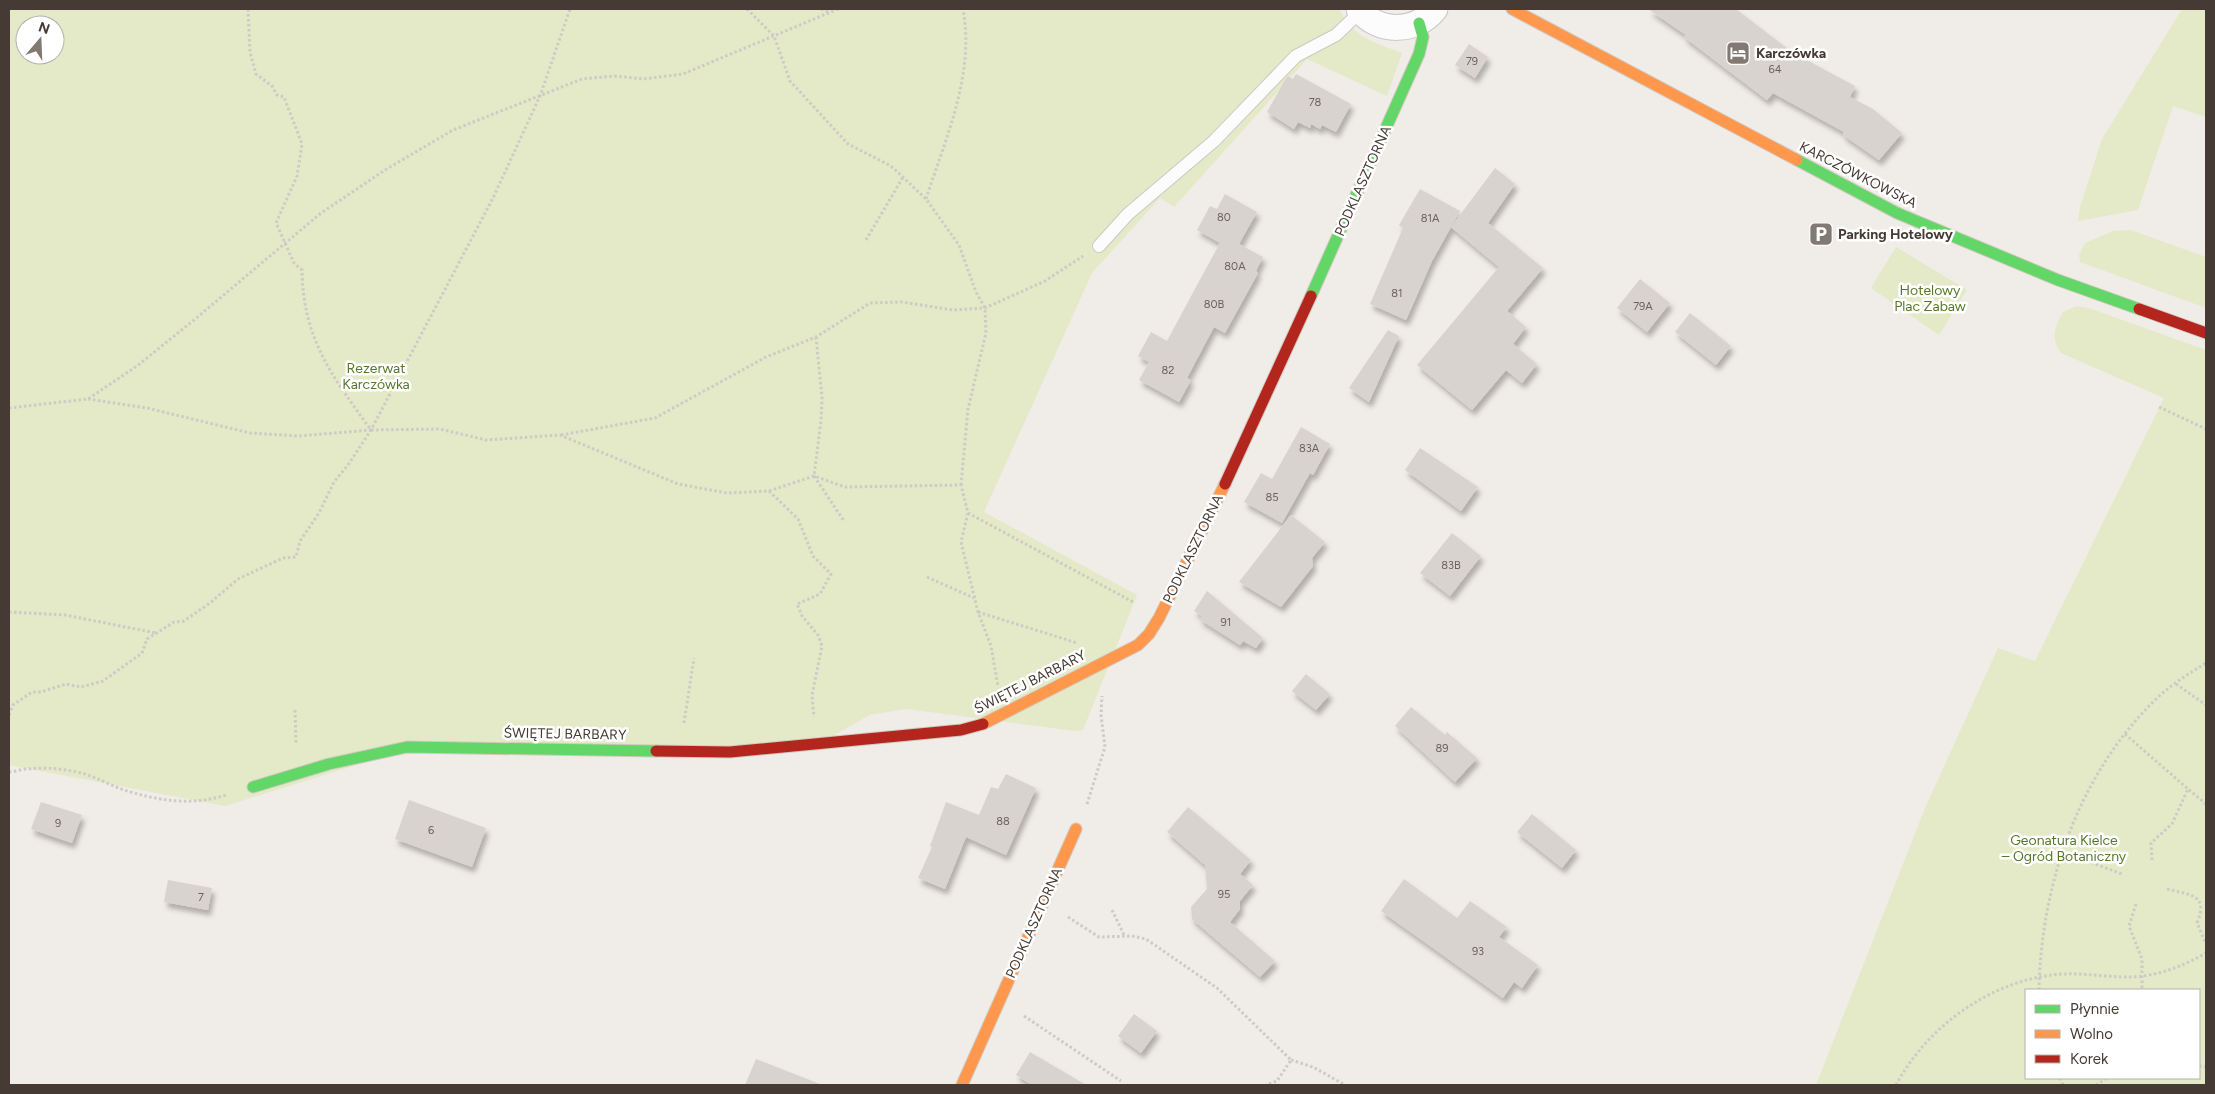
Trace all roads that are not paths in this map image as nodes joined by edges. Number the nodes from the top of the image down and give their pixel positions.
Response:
1 (1512, 9) edge
2 (1360, 10) edge
3 (1427, 16) edge
4 (1099, 246) road end
5 (2206, 333) edge
6 (1116, 656) joint
7 (253, 787) road end
8 (1076, 830) road end
9 (962, 1085) edge

1 - 5 street, KARCZÓWKOWSKA
2 - 3 street
2 - 4 lane
3 - 6 street, PODKLASZTORNA
6 - 7 street, ŚWIĘTEJ BARBARY
8 - 9 street, PODKLASZTORNA

